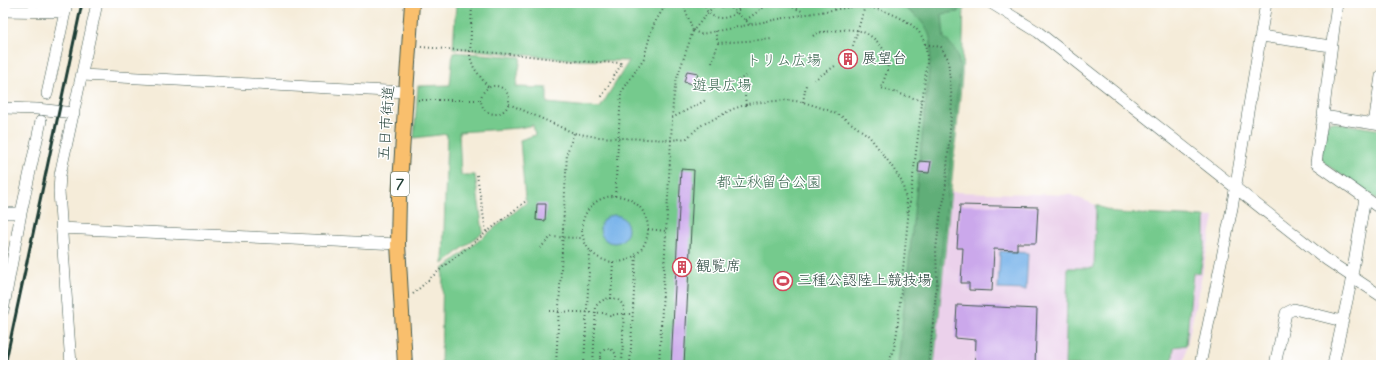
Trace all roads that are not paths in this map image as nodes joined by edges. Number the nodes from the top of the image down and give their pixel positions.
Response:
1 (96, 3) edge
2 (412, 3) edge
3 (991, 3) edge
4 (1266, 3) edge
5 (1337, 3) edge
6 (66, 8) edge
7 (3, 11) edge
8 (1261, 36) junction
9 (1331, 46) junction
10 (82, 75) junction
11 (1381, 76) edge
12 (47, 94) dead end
13 (411, 96) junction
14 (3, 108) edge
15 (74, 113) junction
16 (1323, 116) junction
17 (41, 121) dead end
18 (1378, 125) edge
19 (1235, 187) junction
20 (1365, 198) junction
21 (1381, 209) edge
22 (3, 213) edge
23 (21, 213) junction
24 (61, 228) junction
25 (398, 244) junction
26 (1351, 277) junction
27 (6, 284) edge
28 (1381, 296) edge
29 (3, 312) edge
30 (1342, 320) junction
31 (71, 365) edge
32 (405, 365) edge
33 (1200, 365) edge
34 (1275, 365) edge
35 (1333, 365) edge

1 - 10 street
2 - 13 main road, 五日市街道 / 7
3 - 19 street
4 - 8 street
5 - 9 street
6 - 7 street
6 - 12 street
8 - 9 street
8 - 19 street
9 - 16 street
10 - 13 street
10 - 15 street
11 - 18 street
13 - 25 main road, 五日市街道 / 7
14 - 15 street
15 - 24 street
16 - 18 street
16 - 20 street
17 - 23 street
19 - 26 street
19 - 33 street
20 - 21 street
20 - 26 street
22 - 23 street
23 - 27 street
24 - 25 street
24 - 31 street
25 - 32 main road, 五日市街道 / 7
26 - 28 street
26 - 30 street
27 - 29 street
30 - 34 street
30 - 35 street

